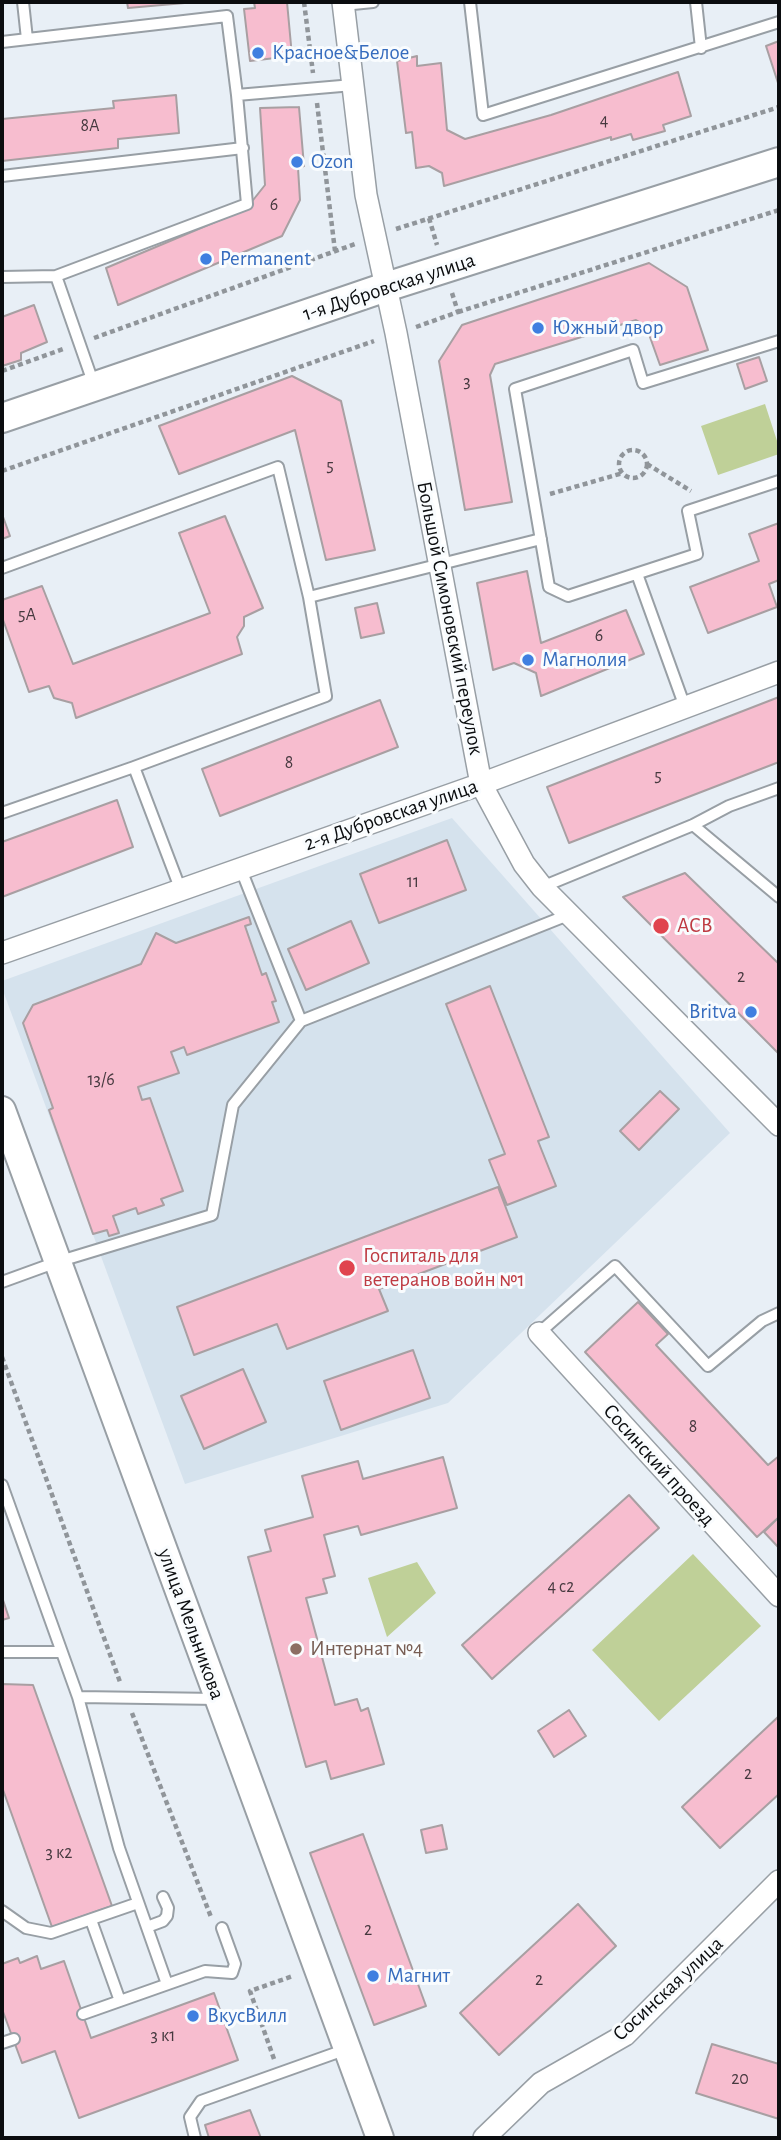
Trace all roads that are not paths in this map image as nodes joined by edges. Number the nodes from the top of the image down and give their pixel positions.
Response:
1 (23, 2) edge
2 (373, 2) edge
3 (470, 2) edge
4 (696, 2) edge
5 (343, 3) edge
6 (779, 22) edge
7 (27, 39) junction
8 (2, 42) edge
9 (701, 48) junction
10 (353, 85) junction
11 (237, 95) junction
12 (243, 148) junction
13 (779, 162) edge
14 (2, 176) edge
15 (56, 276) junction
16 (2, 277) edge
17 (386, 287) junction
18 (779, 341) edge
19 (94, 385) junction
20 (2, 418) edge
21 (779, 481) edge
22 (541, 539) junction
23 (441, 565) junction
24 (2, 568) edge
25 (637, 574) junction
26 (309, 597) junction
27 (779, 671) edge
28 (685, 707) junction
29 (134, 767) junction
30 (481, 784) junction
31 (779, 788) edge
32 (2, 813) edge
33 (693, 825) junction
34 (240, 867) junction
35 (542, 887) junction
36 (180, 888) junction
37 (779, 897) edge
38 (568, 915) junction
39 (2, 953) edge
40 (301, 1021) junction
41 (2, 1111) edge
42 (779, 1125) edge
43 (57, 1262) junction
44 (2, 1282) edge
45 (779, 1313) edge
46 (539, 1333) joint
47 (2, 1485) edge
48 (779, 1596) edge
49 (2, 1652) edge
50 (61, 1652) junction
51 (78, 1697) junction
52 (218, 1699) junction
53 (779, 1881) edge
54 (163, 1897) dead end
55 (138, 1903) junction
56 (2, 1911) edge
57 (90, 1920) junction
58 (147, 1927) junction
59 (222, 1928) road end
60 (167, 1984) junction
61 (120, 2001) junction
62 (83, 2014) dead end
63 (14, 2039) dead end
64 (2, 2043) edge
65 (347, 2049) junction
66 (195, 2138) edge
67 (380, 2138) edge
68 (484, 2138) edge

1 - 7 lane
2 - 5 lane
3 - 9 lane
4 - 9 lane
5 - 10 street, Большой Симоновский переулок
6 - 9 lane
7 - 8 lane
7 - 11 lane
10 - 11 lane
10 - 17 street, Большой Симоновский переулок
11 - 12 lane
12 - 14 lane
12 - 15 lane
13 - 17 main road, 1-я Дубровская улица
15 - 16 lane
15 - 19 lane
17 - 19 main road, 1-я Дубровская улица
17 - 23 street, Большой Симоновский переулок
18 - 22 lane
19 - 20 main road, 1-я Дубровская улица
21 - 25 lane
22 - 23 lane
22 - 25 lane
23 - 26 lane
23 - 30 street, Большой Симоновский переулок
24 - 26 lane
25 - 28 lane
26 - 29 lane
27 - 28 street, 2-я Дубровская улица
28 - 30 street, 2-я Дубровская улица
29 - 32 lane
29 - 36 lane
30 - 34 street, 2-я Дубровская улица
30 - 35 street, Большой Симоновский переулок
31 - 33 lane
33 - 35 lane
33 - 37 lane
34 - 36 street, 2-я Дубровская улица
34 - 40 lane
35 - 38 street, Большой Симоновский переулок
36 - 39 street, 2-я Дубровская улица
38 - 40 lane
38 - 42 street, Большой Симоновский переулок
40 - 43 lane
41 - 43 street, улица Мельникова
43 - 44 lane
43 - 52 street, улица Мельникова
45 - 46 lane
46 - 48 street, Сосинский проезд
47 - 50 lane
49 - 50 lane
50 - 51 lane
51 - 52 lane
51 - 55 lane
52 - 65 street, улица Мельникова
53 - 68 street, Сосинская улица
54 - 58 lane
55 - 57 lane
55 - 58 lane
56 - 57 lane
57 - 61 lane
58 - 60 lane
59 - 60 lane
60 - 61 lane
61 - 62 lane
63 - 64 lane
65 - 66 lane
65 - 67 street, улица Мельникова

